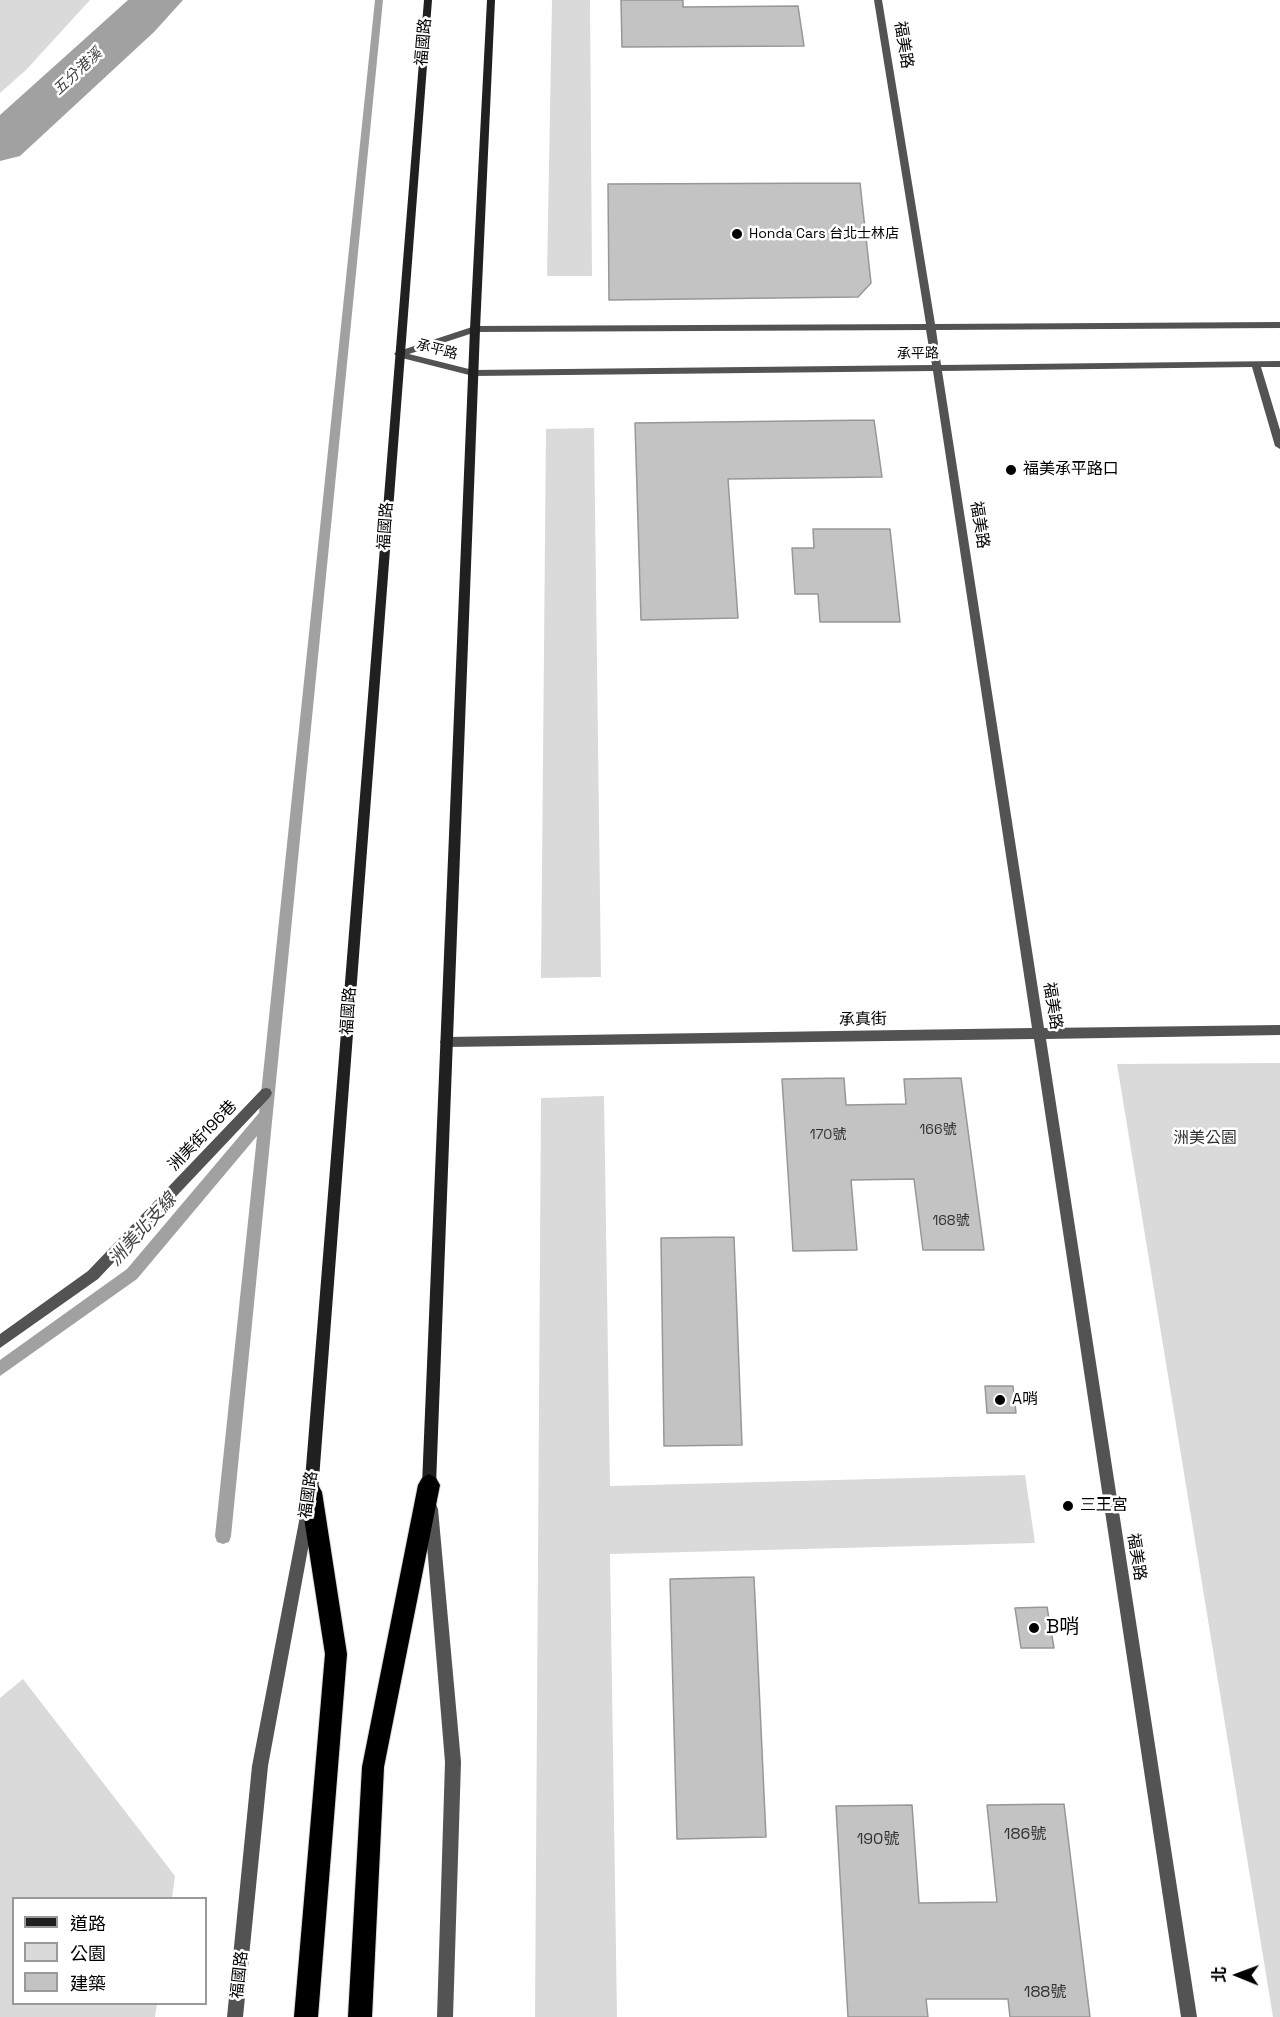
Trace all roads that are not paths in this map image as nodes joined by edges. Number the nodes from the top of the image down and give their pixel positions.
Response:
1 (428, 0) edge
2 (491, 0) edge
3 (878, 0) edge
4 (1280, 325) edge
5 (930, 327) junction
6 (475, 329) junction
7 (399, 354) junction
8 (1280, 364) edge
9 (1256, 365) junction
10 (937, 367) junction
11 (473, 373) junction
12 (1280, 446) edge
13 (1280, 1030) edge
14 (1038, 1034) junction
15 (446, 1042) junction
16 (266, 1093) dead end
17 (0, 1342) edge
18 (429, 1485) junction
19 (311, 1492) junction
20 (236, 2017) edge
21 (306, 2017) edge
22 (360, 2017) edge
23 (444, 2017) edge
24 (1189, 2017) edge

1 - 7 street, 福國路
2 - 6 street
3 - 5 street, 福美路
4 - 5 street, 承平路
5 - 6 street, 承平路
5 - 10 street, 福美路
6 - 7 street, 承平路
6 - 11 street
7 - 11 street, 承平路
7 - 19 street, 福國路
8 - 9 street, 承平路
9 - 10 street, 承平路
9 - 12 street
10 - 11 street, 承平路
10 - 14 street, 福美路
11 - 15 street
13 - 14 street, 承真街
14 - 15 street, 承真街
14 - 24 street, 福美路
15 - 18 street
16 - 17 street, 洲美街196巷
18 - 22 highway
18 - 23 street
19 - 20 street, 福國路
19 - 21 highway

